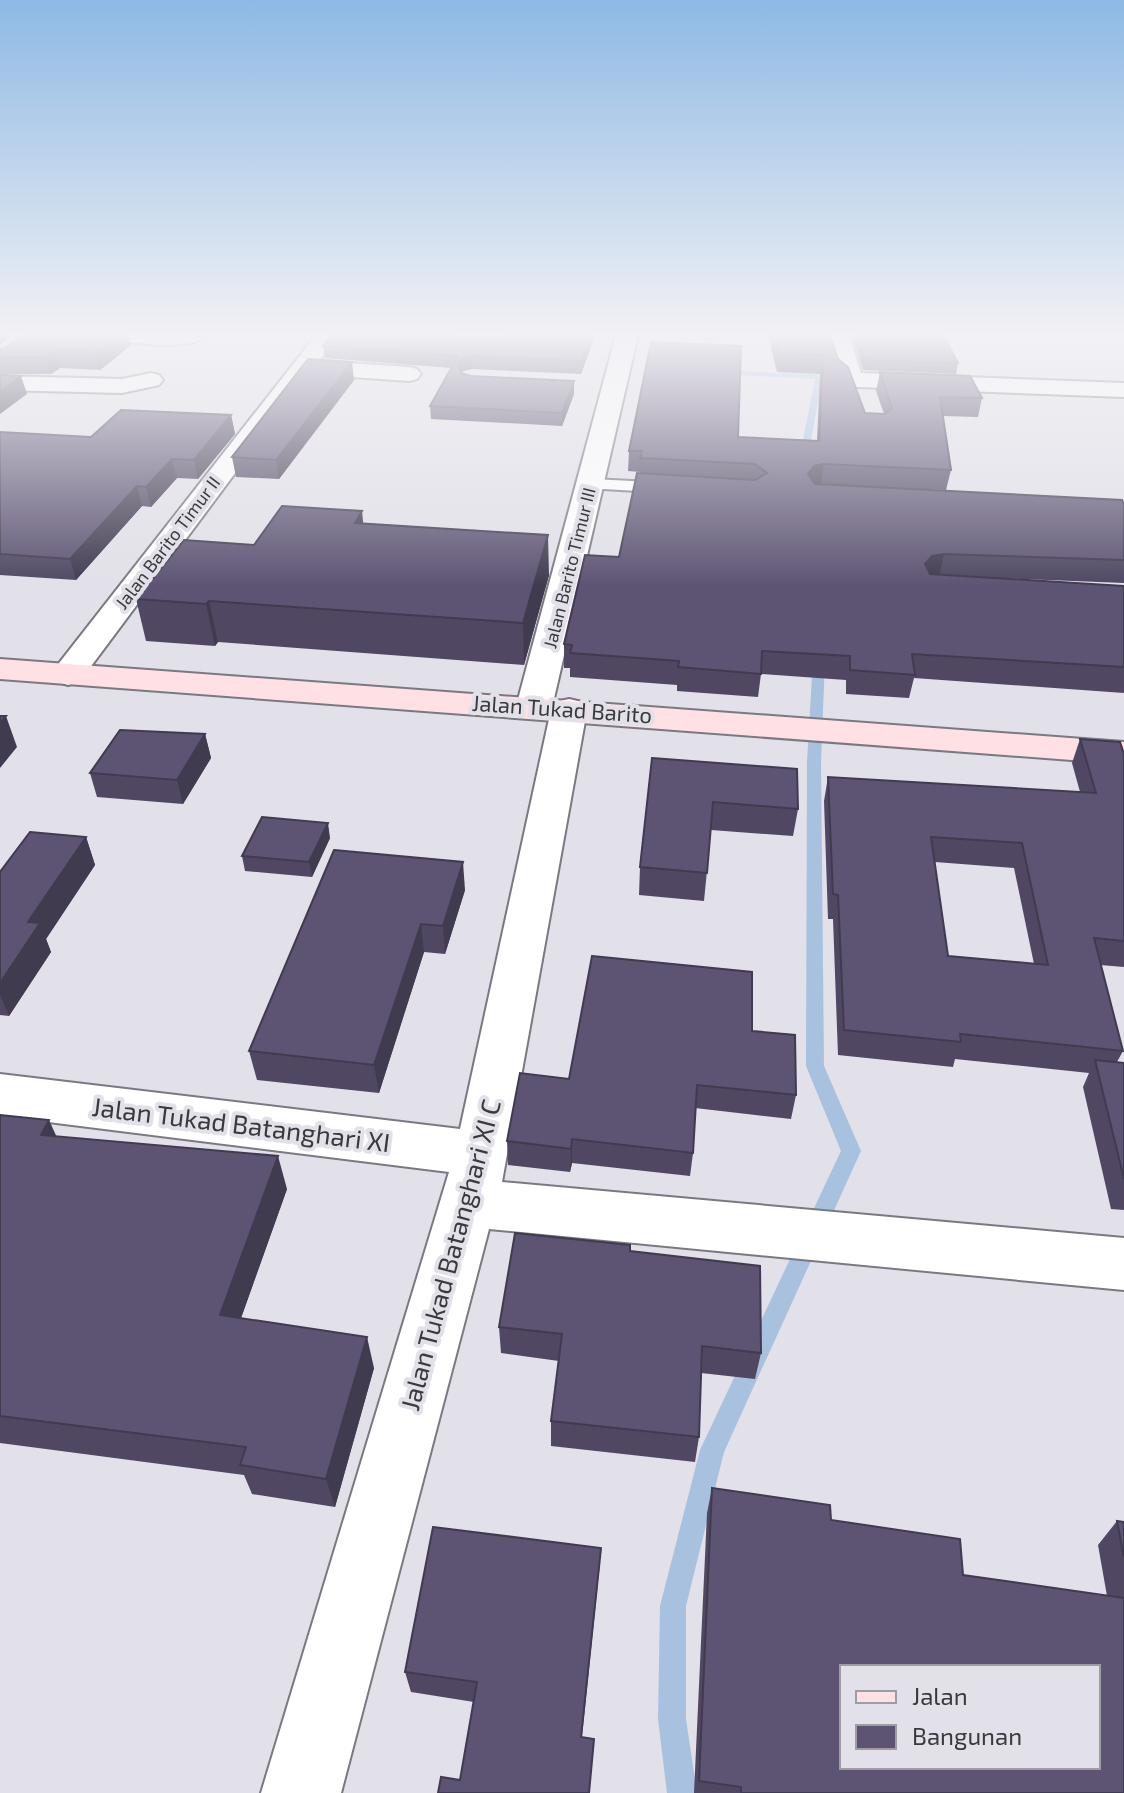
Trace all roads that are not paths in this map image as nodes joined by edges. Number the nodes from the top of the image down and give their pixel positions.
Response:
1 (263, 419) edge
2 (601, 419) edge
3 (592, 484) junction
4 (694, 489) edge
5 (0, 669) edge
6 (68, 674) junction
7 (552, 708) junction
8 (1124, 753) edge
9 (0, 1095) edge
10 (475, 1179) junction
11 (1124, 1264) edge
12 (301, 1793) edge

1 - 6 street, Jalan Barito Timur II
2 - 3 street, Jalan Barito Timur III
3 - 4 lane
3 - 7 street, Jalan Barito Timur III
5 - 6 street, Jalan Tukad Barito
6 - 7 street, Jalan Tukad Barito
7 - 8 street, Jalan Tukad Barito
7 - 10 street, Jalan Tukad Batanghari XI C
9 - 10 street, Jalan Tukad Batanghari XI
10 - 11 street, Jalan Tukad Batanghari XI
10 - 12 street, Jalan Tukad Batanghari XI C

